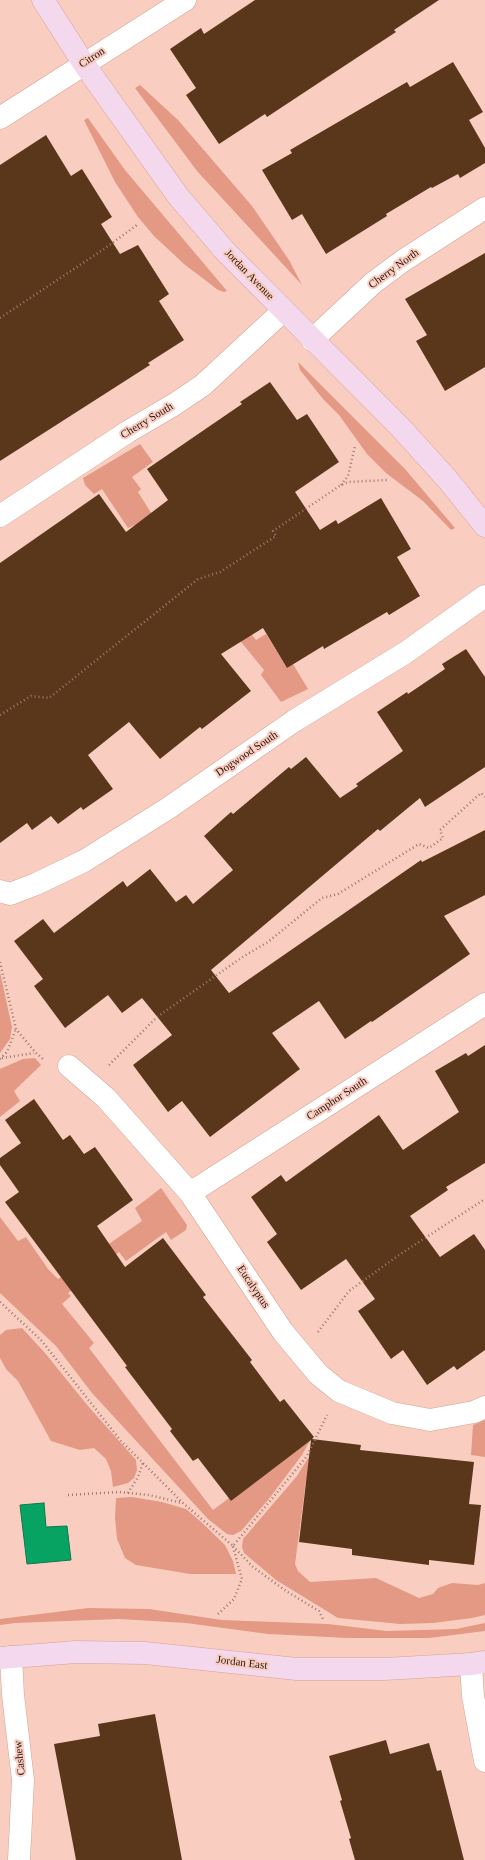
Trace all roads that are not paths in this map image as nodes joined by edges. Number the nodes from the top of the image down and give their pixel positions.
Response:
1 (43, 0) edge
2 (185, 0) edge
3 (84, 64) junction
4 (0, 118) edge
5 (485, 208) edge
6 (283, 311) junction
7 (312, 340) junction
8 (0, 516) edge
9 (485, 526) edge
10 (485, 596) edge
11 (0, 891) edge
12 (485, 1004) edge
13 (69, 1066) road end
14 (190, 1193) junction
15 (485, 1407) edge
16 (6, 1657) edge
17 (478, 1663) edge
18 (485, 1761) edge
19 (19, 1860) edge

1 - 3 street, Jordan Avenue
2 - 3 street, Citron
3 - 4 street, Citron
3 - 6 street, Jordan Avenue
5 - 7 street, Cherry North
6 - 7 street, Jordan Avenue
6 - 8 street, Cherry South
7 - 9 street, Jordan Avenue
10 - 11 street, Dogwood South
12 - 14 street, Camphor South
13 - 14 street, Eucalyptus
14 - 15 street, Eucalyptus
16 - 17 street, Jordan East
16 - 19 street, Cashew
17 - 18 street

